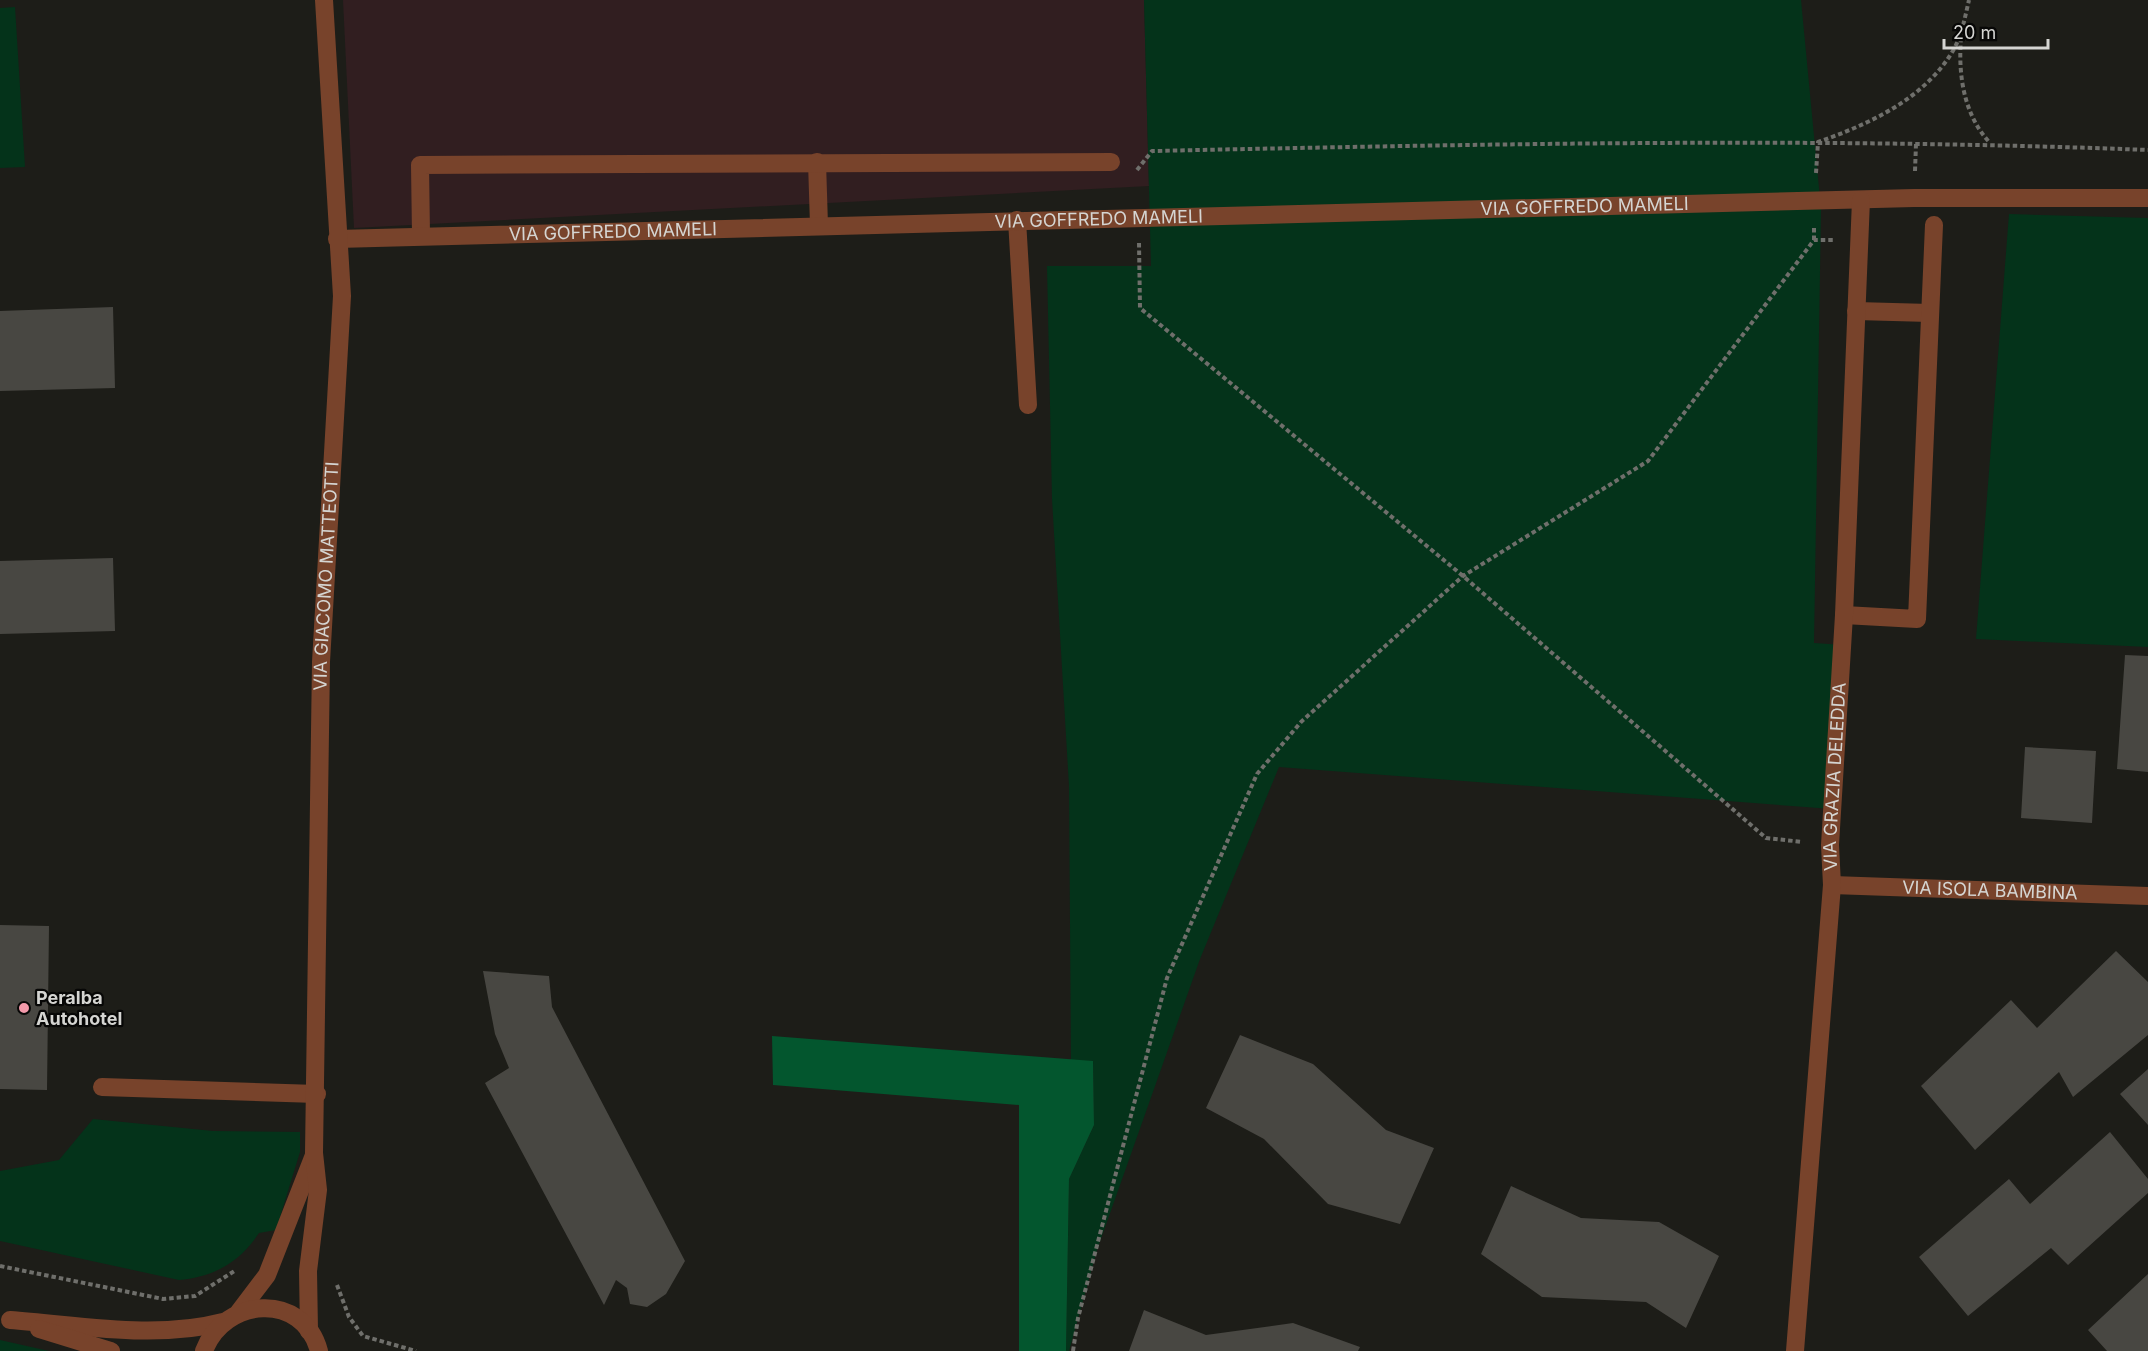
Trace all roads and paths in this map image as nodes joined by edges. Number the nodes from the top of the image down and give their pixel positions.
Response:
1 (324, 0) edge
2 (1969, 0) edge
3 (1961, 33) junction
4 (1818, 142) junction
5 (1990, 144) junction
6 (2148, 150) edge
7 (817, 162) junction
8 (1111, 162) dead end
9 (1133, 178) dead end
10 (2148, 198) edge
11 (1861, 200) junction
12 (1815, 201) junction
13 (1139, 217) junction
14 (1017, 220) junction
15 (819, 225) junction
16 (1934, 225) dead end
17 (421, 235) junction
18 (338, 239) junction
19 (1814, 240) junction
20 (1859, 241) junction
21 (1856, 311) junction
22 (1930, 312) junction
23 (1028, 405) dead end
24 (1463, 576) junction
25 (1844, 615) junction
26 (1830, 845) junction
27 (1832, 885) junction
28 (2148, 896) edge
29 (102, 1087) dead end
30 (317, 1094) junction
31 (314, 1153) junction
32 (239, 1312) junction
33 (5, 1319) edge
34 (222, 1322) junction
35 (309, 1331) junction
36 (322, 1350) edge
37 (111, 1351) edge
38 (204, 1351) edge
39 (1073, 1351) edge
40 (1795, 1351) edge

1 - 18 street, VIA GIACOMO MATTEOTTI
2 - 3 path
3 - 4 path
3 - 5 path
4 - 5 path
4 - 9 path
4 - 12 path
5 - 6 path
7 - 8 street
7 - 15 street
7 - 17 street
10 - 11 street, VIA GOFFREDO MAMELI
11 - 12 street, VIA GOFFREDO MAMELI
11 - 20 street, VIA GRAZIA DELEDDA
12 - 13 street, VIA GOFFREDO MAMELI
12 - 19 path
13 - 14 street, VIA GOFFREDO MAMELI
13 - 24 path
14 - 15 street, VIA GOFFREDO MAMELI
14 - 23 street
15 - 17 street, VIA GOFFREDO MAMELI
16 - 22 street
17 - 18 street, VIA GOFFREDO MAMELI
18 - 30 street, VIA GIACOMO MATTEOTTI
19 - 20 path
19 - 24 path
20 - 21 street, VIA GRAZIA DELEDDA
21 - 22 street
21 - 25 street, VIA GRAZIA DELEDDA
22 - 25 street
24 - 26 path
24 - 39 path
25 - 26 street, VIA GRAZIA DELEDDA
26 - 27 street, VIA GRAZIA DELEDDA
27 - 28 street, VIA ISOLA BAMBINA
27 - 40 street, VIA GRAZIA DELEDDA
29 - 30 street
30 - 31 street, VIA GIACOMO MATTEOTTI
31 - 32 street, VIA GIACOMO MATTEOTTI
31 - 35 street, VIA GIACOMO MATTEOTTI
32 - 34 street
32 - 35 street
33 - 34 street
33 - 37 street
34 - 38 street
35 - 36 street

